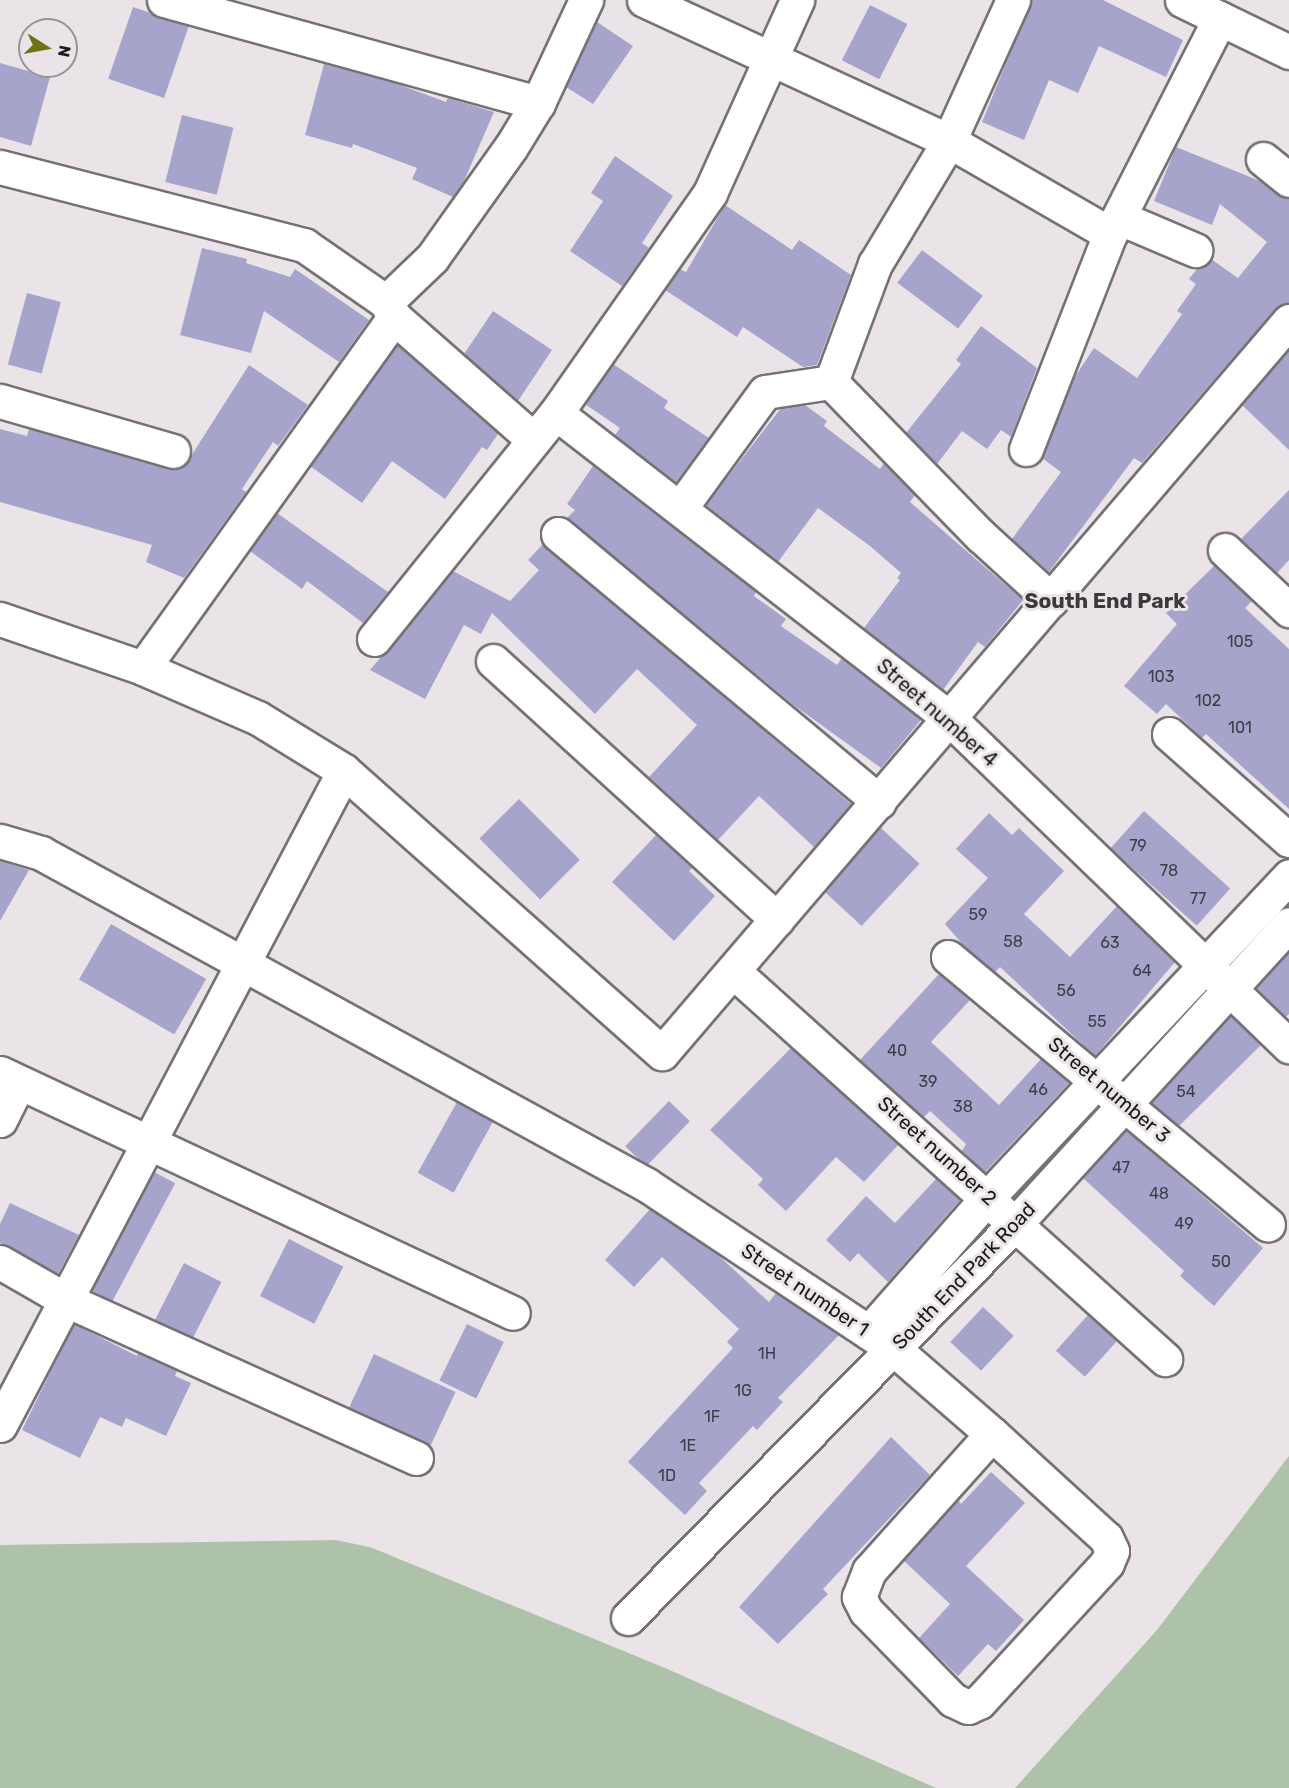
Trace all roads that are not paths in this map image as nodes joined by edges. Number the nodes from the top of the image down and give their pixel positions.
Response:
1 (164, 0) edge
2 (586, 0) edge
3 (644, 0) edge
4 (797, 0) edge
5 (1013, 0) edge
6 (1182, 0) edge
7 (1220, 18) junction
8 (1289, 52) edge
9 (771, 60) junction
10 (538, 104) junction
11 (950, 141) junction
12 (1263, 159) dead end
13 (0, 167) edge
14 (1289, 180) edge
15 (1115, 226) junction
16 (1195, 250) dead end
17 (390, 310) junction
18 (1289, 321) edge
19 (831, 382) junction
20 (0, 401) edge
21 (556, 413) junction
22 (534, 440) junction
23 (1026, 449) dead end
24 (173, 451) dead end
25 (681, 507) junction
26 (558, 534) dead end
27 (1225, 550) dead end
28 (1051, 600) junction
29 (1289, 610) edge
30 (0, 619) edge
31 (374, 639) dead end
32 (493, 661) dead end
33 (142, 669) junction
34 (948, 717) junction
35 (1169, 734) dead end
36 (344, 771) junction
37 (879, 801) junction
38 (1289, 840) edge
39 (0, 841) edge
40 (1289, 876) edge
41 (777, 919) junction
42 (1289, 924) edge
43 (948, 957) dead end
44 (242, 965) junction
45 (733, 971) junction
46 (1216, 977) junction
47 (1289, 1046) edge
48 (9, 1077) edge
49 (1099, 1081) junction
50 (1126, 1104) junction
51 (0, 1120) edge
52 (147, 1141) junction
53 (988, 1197) junction
54 (1017, 1222) junction
55 (1268, 1225) dead end
56 (0, 1262) edge
57 (66, 1300) junction
58 (513, 1313) dead end
59 (881, 1341) junction
60 (1165, 1359) dead end
61 (0, 1425) edge
62 (992, 1434) junction
63 (416, 1458) dead end
64 (628, 1618) dead end

1 - 10 street
2 - 10 street
3 - 9 street
4 - 9 street
5 - 11 street
6 - 7 street
7 - 8 street
7 - 15 street
9 - 11 street
9 - 21 street
10 - 17 street
11 - 15 street
11 - 19 street
12 - 14 street
13 - 17 street
15 - 16 street
15 - 23 street
17 - 22 street
17 - 33 street
18 - 28 street
19 - 25 street
19 - 28 street
20 - 24 street
21 - 22 street
21 - 25 street, Street number 4
22 - 31 street
25 - 34 street, Street number 4
26 - 37 street
27 - 29 street
28 - 34 street
30 - 33 street
32 - 41 street
33 - 36 street
34 - 37 street
34 - 46 street, Street number 4
35 - 38 street
36 - 44 street
36 - 45 street
37 - 41 street
39 - 44 street, Street number 1
40 - 46 street, South End Park Road
41 - 45 street
42 - 46 street, South End Park Road
43 - 49 street, Street number 3
44 - 52 street
44 - 59 street, Street number 1
45 - 53 street, Street number 2
46 - 47 street, Street number 4
46 - 49 street, South End Park Road
46 - 50 street, South End Park Road
48 - 51 street
48 - 52 street
49 - 50 street, Street number 3
49 - 53 street, South End Park Road
50 - 54 street, South End Park Road
50 - 55 street, Street number 3
52 - 57 street
52 - 58 street
53 - 54 street, Street number 2
53 - 59 street, South End Park Road
54 - 59 street, South End Park Road
54 - 60 street, Street number 2
56 - 57 street
57 - 61 street
57 - 63 street
59 - 62 street, Street number 1
59 - 64 street, South End Park Road
62 - 62 street, Street number 1

